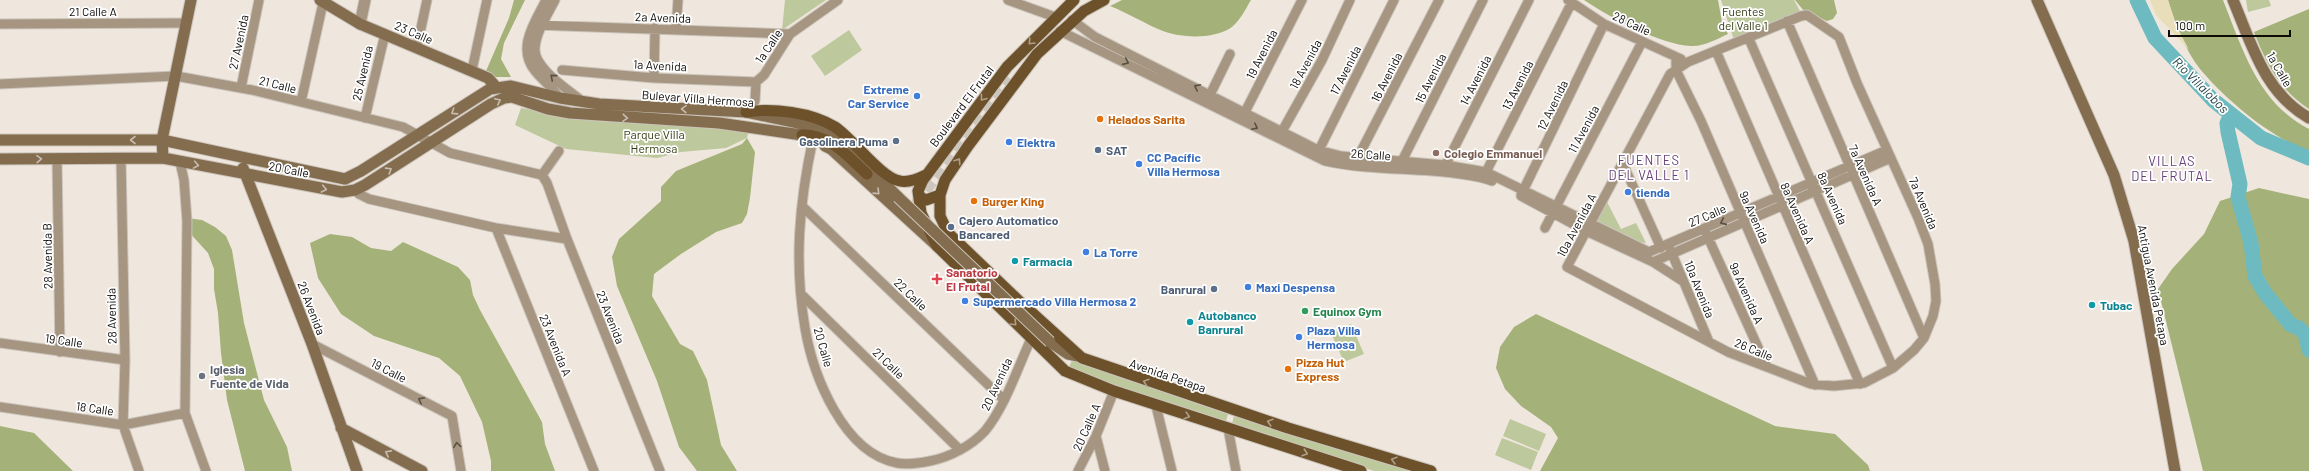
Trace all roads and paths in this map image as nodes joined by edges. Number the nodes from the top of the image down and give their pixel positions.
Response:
1 (191, 0) edge
2 (259, 0) edge
3 (365, 0) edge
4 (427, 0) edge
5 (487, 0) edge
6 (546, 0) edge
7 (555, 0) edge
8 (678, 0) edge
9 (838, 0) edge
10 (1008, 0) edge
11 (1074, 0) edge
12 (1090, 0) edge
13 (1104, 0) edge
14 (1302, 0) edge
15 (1350, 0) edge
16 (1394, 0) edge
17 (1439, 0) edge
18 (1483, 0) edge
19 (1529, 0) edge
20 (2037, 0) edge
21 (2234, 0) edge
22 (322, 1) edge
23 (1570, 1) edge
24 (1084, 11) junction
25 (1055, 17) junction
26 (1072, 20) junction
27 (1787, 21) junction
28 (186, 23) junction
29 (0, 24) edge
30 (360, 24) junction
31 (1604, 24) junction
32 (539, 25) junction
33 (656, 28) junction
34 (676, 29) junction
35 (1060, 31) junction
36 (385, 34) junction
37 (790, 34) junction
38 (1749, 39) junction
39 (1642, 42) junction
40 (417, 47) junction
41 (1716, 51) junction
42 (1037, 54) junction
43 (1230, 54) dead end
44 (1676, 58) junction
45 (1688, 62) junction
46 (472, 70) junction
47 (562, 70) dead end
48 (1676, 70) junction
49 (176, 76) junction
50 (1008, 77) tunnel mouth
51 (654, 78) junction
52 (756, 82) junction
53 (0, 84) edge
54 (496, 87) junction
55 (241, 88) junction
56 (560, 98) junction
57 (1209, 98) junction
58 (755, 101) dead end
59 (301, 102) junction
60 (583, 102) junction
61 (748, 112) junction
62 (1243, 116) junction
63 (365, 118) junction
64 (2309, 118) edge
65 (420, 134) junction
66 (802, 135) junction
67 (1280, 135) junction
68 (813, 139) junction
69 (0, 140) edge
70 (12, 140) junction
71 (162, 140) junction
72 (431, 144) junction
73 (0, 147) edge
74 (559, 151) dead end
75 (1317, 153) junction
76 (1889, 154) junction
77 (239, 156) junction
78 (163, 158) junction
79 (0, 159) edge
80 (57, 159) junction
81 (121, 159) junction
82 (1356, 161) junction
83 (180, 162) junction
84 (1622, 164) junction
85 (1400, 165) junction
86 (1444, 168) junction
87 (1850, 170) junction
88 (245, 174) junction
89 (540, 174) junction
90 (867, 174) dead end
91 (926, 175) junction
92 (1485, 175) junction
93 (1815, 186) junction
94 (355, 190) junction
95 (918, 191) junction
96 (1522, 193) junction
97 (940, 195) junction
98 (1780, 201) junction
99 (802, 206) junction
100 (1554, 210) junction
101 (1742, 218) junction
102 (944, 224) junction
103 (496, 228) junction
104 (1545, 228) dead end
105 (1587, 228) junction
106 (1707, 233) junction
107 (930, 234) junction
108 (567, 239) junction
109 (937, 246) junction
110 (1665, 247) junction
111 (1646, 252) joint
112 (1672, 254) junction
113 (1653, 262) junction
114 (1575, 272) joint
115 (1684, 282) junction
116 (801, 294) junction
117 (1924, 338) junction
118 (1030, 339) junction
119 (1709, 342) junction
120 (0, 343) edge
121 (312, 344) junction
122 (60, 352) junction
123 (1078, 356) junction
124 (125, 360) junction
125 (1767, 367) junction
126 (1894, 368) junction
127 (1860, 384) junction
128 (1815, 385) junction
129 (1114, 391) junction
130 (1003, 399) junction
131 (1156, 406) junction
132 (0, 407) edge
133 (1233, 410) junction
134 (185, 413) junction
135 (123, 425) junction
136 (341, 428) junction
137 (1228, 428) junction
138 (1096, 436) junction
139 (960, 450) junction
140 (139, 471) edge
141 (206, 471) edge
142 (357, 471) edge
143 (422, 471) edge
144 (461, 471) edge
145 (594, 471) edge
146 (660, 471) edge
147 (1078, 471) edge
148 (1105, 471) edge
149 (1172, 471) edge
150 (1236, 471) edge
151 (1361, 471) edge
152 (1431, 471) edge
153 (2175, 471) edge

1 - 28 main road
2 - 55 street, 27 Avenida
3 - 30 street
4 - 40 street
5 - 46 street
6 - 32 street
7 - 32 street
8 - 34 street
9 - 37 street, 1a Calle
10 - 25 street
11 - 25 main road, Boulevard El Frutal
12 - 24 main road
13 - 24 main road
14 - 62 street, 19 Avenida
15 - 67 street, 18 Avenida
16 - 75 street, 17 Avenida
17 - 82 street, 16 Avenida
18 - 85 street, 15 Avenida
19 - 86 street, 14 Avenida
20 - 153 main road, Antigua Avenida Petapa
21 - 64 main road, 1a Calle
22 - 30 main road, 23 Calle
22 - 59 street
23 - 31 street, 28 Calle
23 - 92 street, 13 Avenida
24 - 26 main road
25 -> 91 main road, Boulevard El Frutal
26 - 35 main road
57 -> 26 street, 26 Calle
27 - 38 street
27 - 76 street, 7a Avenida
27 - 87 street, 7a Avenida A
28 - 29 street, 21 Calle A
28 - 49 main road
30 - 36 main road, 23 Calle
31 - 39 street, 28 Calle
31 - 96 street, 12 Avenida
32 - 33 street, 2a Avenida
32 - 56 street
60 -> 32 street
33 - 34 street, 2a Avenida
33 - 51 street
34 - 37 street, 2a Avenida
35 - 42 main road
35 -> 57 street, 26 Calle
36 - 40 main road, 23 Calle
36 - 63 street, 25 Avenida
37 - 52 street, 1a Calle
38 - 41 street
38 - 93 street, 8a Avenida
39 - 44 street, 28 Calle
39 - 100 street, 11 Avenida
40 - 46 main road, 23 Calle
41 - 45 street
41 - 98 street, 8a Avenida A
42 - 50 main road
97 -> 42 main road
43 - 57 street
44 - 45 street, 28 Calle
44 - 48 street, 9a Avenida
45 - 48 street
46 - 54 main road, 23 Calle
47 - 51 street, 1a Avenida
48 - 84 street, 10a Avenida A
48 - 101 street, 9a Avenida
49 - 53 street, 21 Calle
49 - 55 street, 21 Calle
49 - 71 main road
51 - 52 street, 1a Avenida
52 - 58 street, 1a Calle
54 - 56 main road, Bulevar Villa Hermosa
54 -> 65 main road
55 - 59 street, 21 Calle
56 - 60 main road, Bulevar Villa Hermosa
57 - 62 street, 26 Calle
59 - 63 street, 21 Calle
61 -> 60 main road, Bulevar Villa Hermosa
61 - 91 main road
61 - 123 main road, Bulevar Villa Hermosa, bridge
62 - 67 street, 26 Calle
63 - 65 street, 21 Calle
65 - 72 street, 21 Calle
65 - 77 main road, 20 Calle
66 - 68 main road, Bulevar Villa Hermosa
72 -> 66 main road, Bulevar Villa Hermosa
66 - 90 main road
67 - 75 street, 26 Calle
68 - 99 street, 20 Calle
68 -> 109 main road, Bulevar Villa Hermosa
69 - 70 main road, 20 Calle
71 -> 70 main road, 20 Calle
70 - 73 main road
71 - 77 main road, 20 Calle
71 - 78 main road
72 - 89 street, 21 Calle
94 -> 72 main road, Bulevar Villa Hermosa
74 - 89 street
75 - 82 street, 26 Calle
76 - 87 street, 27 Calle
76 - 117 street, 7a Avenida
77 - 88 main road, 26 Avenida
78 - 81 main road, 20 Calle
78 - 83 main road, 20 Calle
79 -> 80 main road, 20 Calle
80 - 81 main road, 20 Calle
80 - 122 street, 28 Avenida B
81 - 124 street, 28 Avenida
82 - 85 street, 26 Calle
83 -> 88 main road, 20 Calle
83 - 134 street
84 - 105 street, 10a Avenida A
84 - 110 street, 10a Avenida
85 - 86 street, 26 Calle
86 - 92 street, 26 Calle
87 - 93 street, 27 Calle
87 - 117 street, 7a Avenida A
88 -> 94 main road, 20 Calle
88 - 121 main road, 26 Avenida
89 - 108 street, 23 Avenida
91 - 95 main road, Boulevard El Frutal
92 - 96 street, 26 Calle
93 - 98 street, 27 Calle
93 - 126 street, 8a Avenida
94 - 103 street
95 - 97 main road
95 - 107 main road
96 - 100 street, 26 Calle
97 - 102 main road
98 - 101 street, 27 Calle
98 - 127 street, 8a Avenida A
99 - 116 street, 20 Calle
99 - 130 street, 22 Calle
100 - 104 street, 11 Avenida
100 - 105 street, 26 Calle
101 - 106 street, 27 Calle
101 - 128 street, 9a Avenida
102 - 107 main road
102 - 123 main road, Avenida Petapa
103 - 108 street
103 - 145 street, 23 Avenida A
105 - 111 street, 26 Calle
105 - 113 street, 26 Calle
105 - 114 street, 10a Avenida A
106 - 110 street, 27 Calle
106 - 112 street, 27 Calle
106 - 125 street, 9a Avenida A
107 - 109 main road
108 - 146 street, 23 Avenida
109 -> 118 main road
110 - 111 street, 27 Calle
110 - 112 street, 10a Avenida
112 - 113 street, 27 Calle
112 - 115 street, 10a Avenida
113 - 115 street, 26 Calle
114 - 119 street, 26 Calle
115 - 119 street, 10a Avenida
116 - 139 street, 21 Calle
116 - 139 street, 20 Calle
117 - 126 street, 26 Calle
118 - 129 main road
118 - 130 street, 20 Avenida
119 - 125 street, 26 Calle
120 - 122 street, 19 Calle
121 - 136 main road, 26 Avenida
144 -> 121 street, 19 Calle
122 - 124 street, 19 Calle
133 -> 123 main road, Avenida Petapa
124 - 135 street, 28 Avenida
125 - 128 street, 26 Calle
126 - 127 street, 26 Calle
127 - 128 street, 26 Calle
129 - 131 main road
129 - 138 street, 20 Calle A
130 - 139 street, 20 Avenida
131 -> 137 main road
131 - 149 street
132 - 135 street, 18 Calle
133 - 137 main road
152 -> 133 main road, Avenida Petapa
134 - 135 street, 18 Calle
134 - 141 street
135 - 140 street, 28 Avenida
136 - 142 main road, 26 Avenida
143 -> 136 main road
137 - 150 street
137 -> 151 main road
138 - 147 street, 20 Calle A
138 - 148 street

